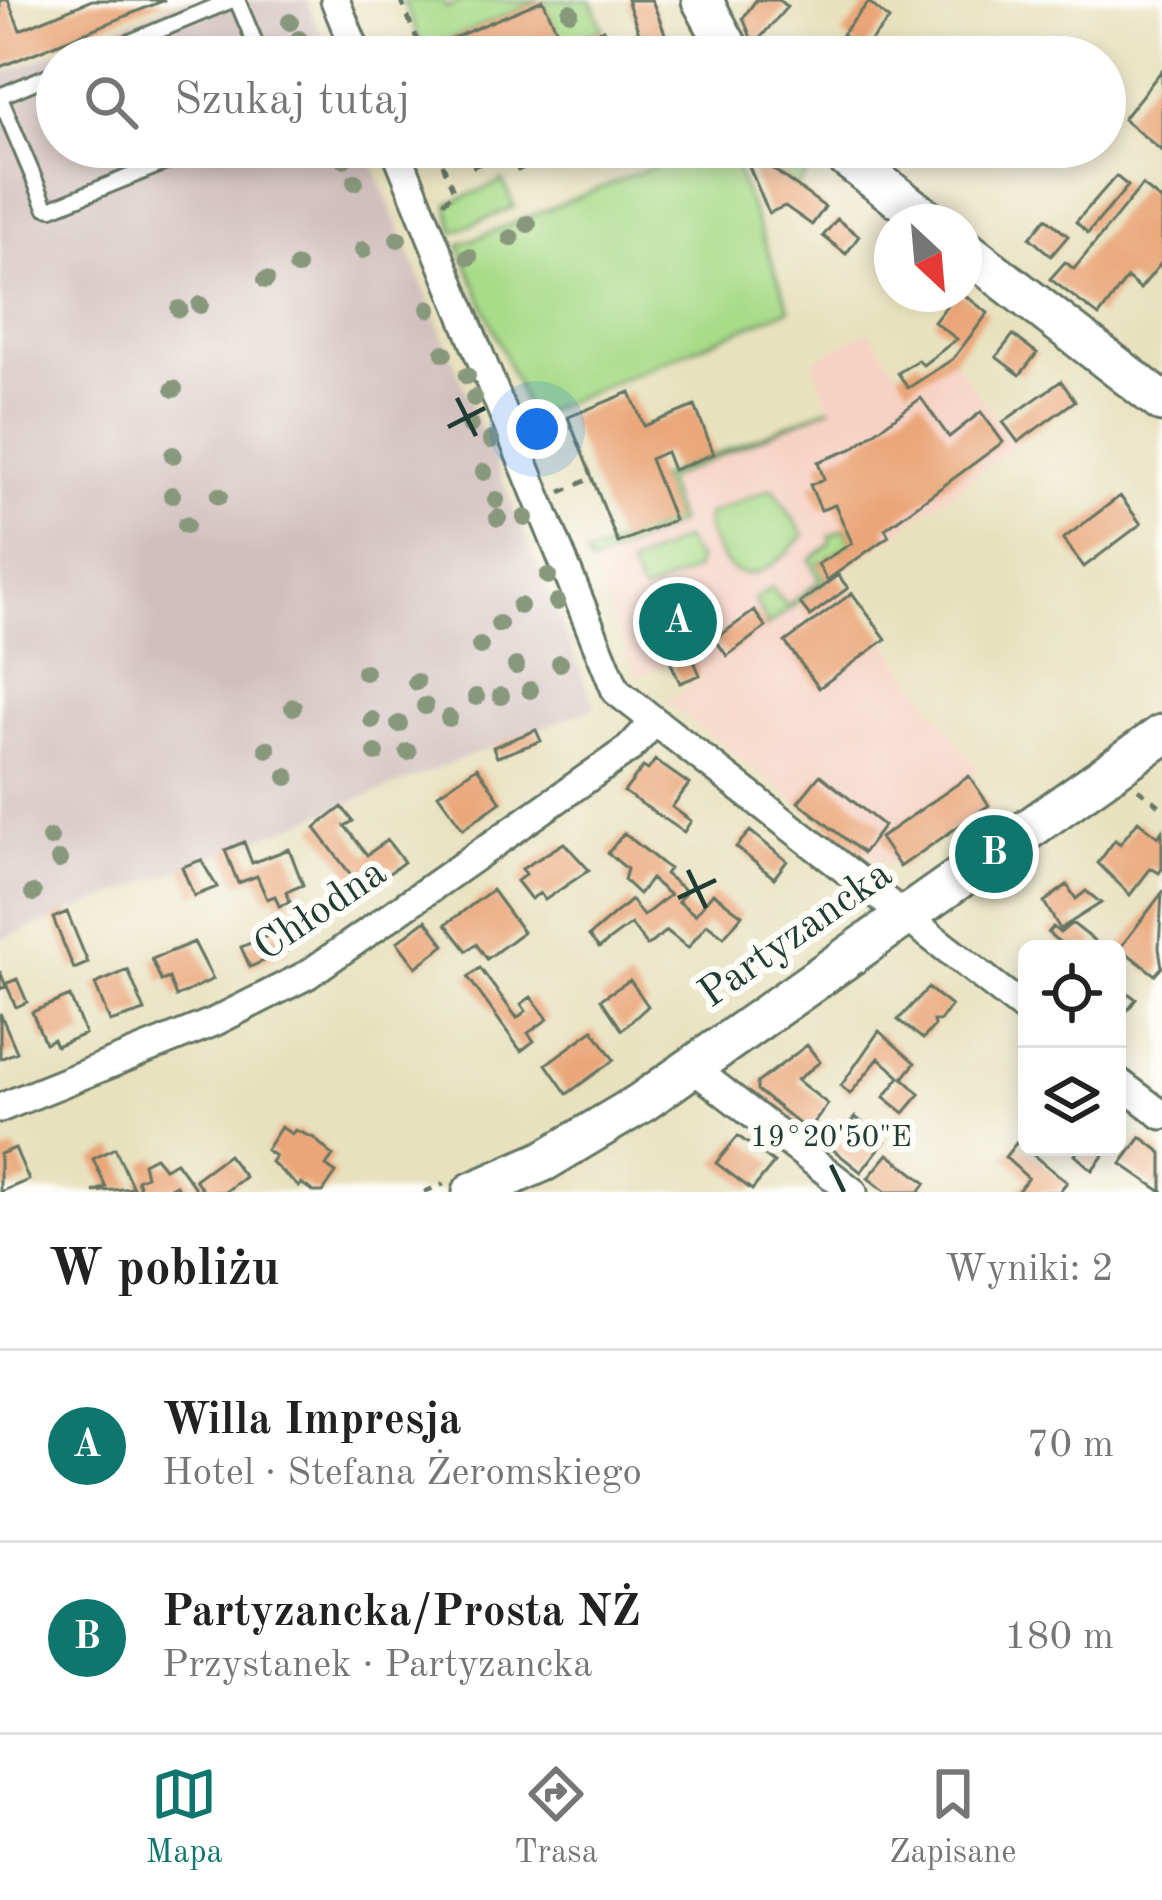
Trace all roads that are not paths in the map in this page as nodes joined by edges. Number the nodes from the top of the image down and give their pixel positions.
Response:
1 (235, 0) edge
2 (335, 0) edge
3 (702, 0) edge
4 (146, 36) edge
5 (251, 36) edge
6 (350, 36) edge
7 (722, 36) edge
8 (36, 81) edge
9 (0, 97) edge
10 (151, 168) edge
11 (402, 168) edge
12 (860, 168) edge
13 (907, 204) edge
14 (982, 263) edge
15 (1162, 402) edge
16 (653, 723) junction
17 (1162, 735) edge
18 (904, 917) junction
19 (1018, 1004) edge
20 (693, 1068) junction
21 (1126, 1088) edge
22 (0, 1108) edge
23 (1162, 1115) edge
24 (459, 1188) edge
25 (853, 1192) edge

1 - 4 lane
1 - 5 lane
2 - 6 street
3 - 7 main road
8 - 9 lane
9 - 10 lane
11 - 16 street
12 - 13 main road
14 - 15 main road
16 - 18 street
16 - 22 street, Chłodna
17 - 18 main road, Partyzancka
18 - 19 street
18 - 20 main road, Partyzancka
20 - 24 main road, Partyzancka
20 - 25 street
21 - 23 street

